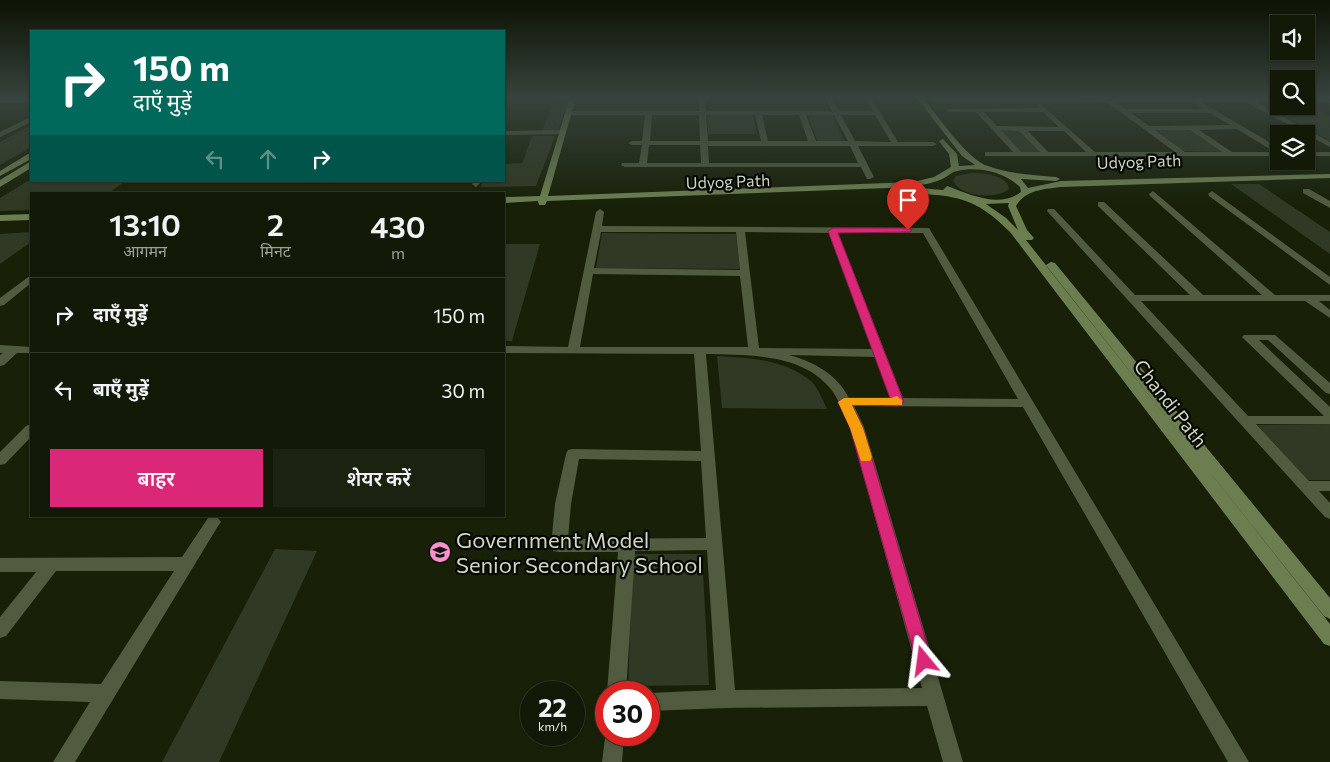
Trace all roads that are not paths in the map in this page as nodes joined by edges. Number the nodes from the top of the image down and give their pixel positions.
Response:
1 (562, 132) edge
2 (505, 133) edge
3 (530, 133) edge
4 (646, 133) edge
5 (704, 133) edge
6 (762, 133) edge
7 (809, 133) edge
8 (847, 133) edge
9 (890, 133) edge
10 (938, 133) edge
11 (948, 133) edge
12 (999, 133) edge
13 (1026, 133) edge
14 (1069, 133) edge
15 (1153, 133) edge
16 (1199, 133) edge
17 (1247, 133) edge
18 (1307, 133) edge
19 (632, 143) dead end
20 (645, 143) junction
21 (704, 143) junction
22 (764, 144) junction
23 (813, 144) junction
24 (896, 144) junction
25 (933, 144) dead end
26 (853, 145) junction
27 (1330, 145) edge
28 (1270, 147) edge
29 (1270, 152) edge
30 (1092, 153) junction
31 (988, 154) dead end
32 (1019, 154) junction
33 (1046, 154) junction
34 (1183, 154) junction
35 (1230, 154) junction
36 (1315, 154) edge
37 (1330, 154) edge
38 (30, 157) edge
39 (625, 165) dead end
40 (643, 165) junction
41 (705, 165) junction
42 (864, 165) junction
43 (30, 167) edge
44 (955, 169) junction
45 (986, 169) junction
46 (1330, 171) edge
47 (0, 174) edge
48 (1009, 175) junction
49 (941, 176) junction
50 (1330, 176) edge
51 (870, 177) dead end
52 (0, 184) edge
53 (1306, 191) dead end
54 (954, 192) junction
55 (1153, 194) dead end
56 (1212, 194) dead end
57 (1020, 196) junction
58 (973, 199) junction
59 (505, 200) edge
60 (542, 200) junction
61 (505, 204) edge
62 (1101, 204) dead end
63 (1330, 206) edge
64 (1051, 211) dead end
65 (600, 212) dead end
66 (30, 217) edge
67 (0, 218) edge
68 (30, 223) edge
69 (0, 224) edge
70 (597, 229) junction
71 (740, 230) junction
72 (833, 231) junction
73 (589, 271) junction
74 (745, 273) junction
75 (30, 279) edge
76 (1330, 282) edge
77 (1131, 298) junction
78 (1200, 298) junction
79 (1272, 298) junction
80 (1308, 298) junction
81 (1330, 298) edge
82 (0, 303) edge
83 (1330, 315) edge
84 (0, 349) edge
85 (14, 349) junction
86 (30, 350) edge
87 (505, 350) edge
88 (573, 350) junction
89 (700, 350) junction
90 (754, 351) junction
91 (879, 353) junction
92 (0, 362) edge
93 (1330, 390) edge
94 (844, 402) junction
95 (898, 402) junction
96 (1028, 403) junction
97 (1330, 414) edge
98 (1244, 420) junction
99 (1330, 420) edge
100 (30, 429) edge
101 (707, 456) junction
102 (0, 460) edge
103 (1305, 486) junction
104 (1330, 486) edge
105 (1330, 513) edge
106 (213, 522) dead end
107 (714, 544) junction
108 (626, 546) junction
109 (52, 564) junction
110 (187, 564) junction
111 (0, 565) edge
112 (1330, 611) edge
113 (0, 630) edge
114 (1330, 638) edge
115 (617, 681) edge
116 (0, 690) edge
117 (106, 692) junction
118 (934, 697) junction
119 (726, 698) junction
120 (660, 701) edge
121 (613, 746) edge
122 (63, 762) edge
123 (612, 762) edge
124 (953, 762) edge
125 (1240, 762) edge

1 - 60 main road
2 - 3 street
4 - 20 street
5 - 21 street
6 - 22 street
7 - 23 street
8 - 26 street
9 - 24 street
10 - 44 main road
11 - 45 main road
12 - 32 street
13 - 33 street
14 - 30 street
15 - 34 street
16 - 35 street
17 - 28 street
18 - 27 street
19 - 20 street
20 - 21 street
20 - 40 street
21 - 22 street
21 - 41 street
22 - 23 street
23 - 26 street
24 - 25 street
24 - 26 street
26 - 42 street
29 - 35 street
30 - 33 street
30 - 34 street
31 - 32 street
32 - 33 street
34 - 35 street
36 - 37 street
38 - 47 main road
39 - 40 street
40 - 41 street
41 - 42 street
42 - 51 street
43 - 52 main road
44 - 45 main road
44 - 49 main road, Udyog Path
45 - 48 main road, Udyog Path
46 - 48 main road, Udyog Path
48 - 57 main road
49 - 54 main road
49 - 60 main road, Udyog Path
50 - 57 main road, Udyog Path
53 - 63 street
54 - 58 main road
54 - 60 main road, Udyog Path
55 - 79 street
56 - 76 street
57 - 58 main road, Udyog Path
57 - 112 main road, Chandi Path
58 - 114 main road, Chandi Path
59 - 60 main road, Udyog Path
60 - 61 main road, Udyog Path
62 - 78 street
64 - 77 street
65 - 70 street
66 - 67 main road
68 - 69 main road
70 - 71 street
70 - 73 street
71 - 72 street
71 - 74 street
72 - 91 street
72 - 96 street
73 - 74 street
73 - 88 street
74 - 90 street
75 - 82 street
77 - 78 street
77 - 98 street
78 - 79 street
79 - 80 street
80 - 81 street
80 - 83 street
84 - 85 street
85 - 86 street
85 - 92 street
87 - 88 street
88 - 89 street
89 - 90 street
89 - 101 street
90 - 91 street
90 - 94 street
91 - 95 street
93 - 97 street
94 - 95 street
94 - 118 street
95 - 96 street
96 - 125 street
98 - 99 street
98 - 103 street
100 - 102 street
101 - 107 street
101 - 108 street
103 - 104 street
103 - 105 street
106 - 110 street
107 - 108 street
107 - 119 street
108 - 115 street
109 - 110 street
109 - 111 street
109 - 113 street
110 - 117 street
116 - 117 street
117 - 122 street
118 - 119 street
118 - 124 street
119 - 120 street
121 - 123 street

